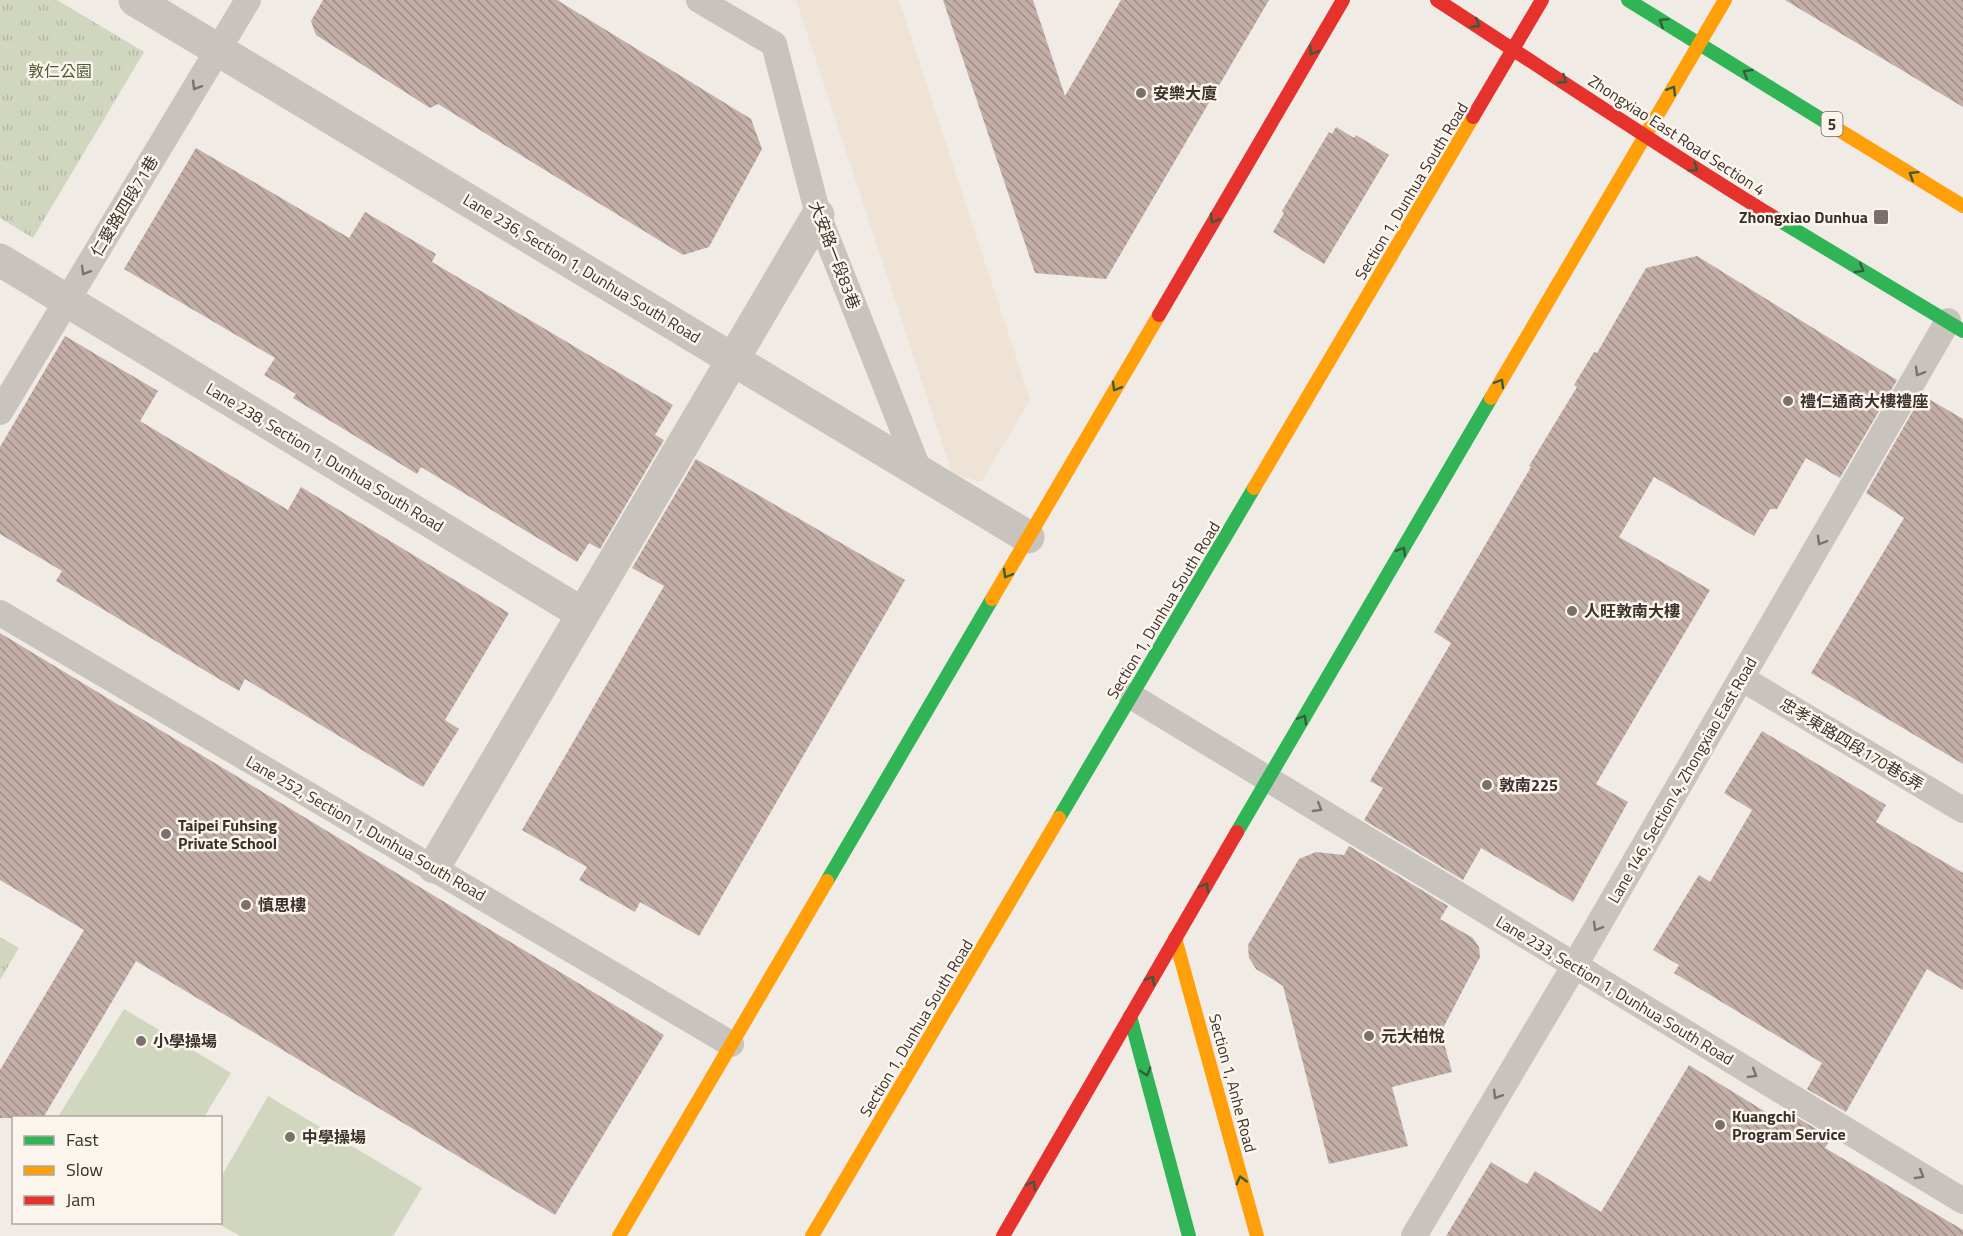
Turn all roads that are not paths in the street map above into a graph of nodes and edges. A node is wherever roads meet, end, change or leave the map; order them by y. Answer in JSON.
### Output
{"nodes":[{"id":1,"x":135,"y":0,"type":"edge"},
{"id":2,"x":248,"y":0,"type":"edge"},
{"id":3,"x":699,"y":0,"type":"edge"},
{"id":4,"x":1342,"y":0,"type":"edge"},
{"id":5,"x":1437,"y":0,"type":"edge"},
{"id":6,"x":1542,"y":0,"type":"edge"},
{"id":7,"x":1628,"y":0,"type":"edge"},
{"id":8,"x":1725,"y":0,"type":"edge"},
{"id":9,"x":1699,"y":45,"type":"junction"},
{"id":10,"x":1515,"y":48,"type":"junction"},
{"id":11,"x":218,"y":50,"type":"junction"},
{"id":12,"x":1646,"y":134,"type":"junction"},
{"id":13,"x":1963,"y":206,"type":"edge"},
{"id":14,"x":818,"y":215,"type":"junction"},
{"id":15,"x":0,"y":260,"type":"edge"},
{"id":16,"x":67,"y":301,"type":"junction"},
{"id":17,"x":1956,"y":326,"type":"edge"},
{"id":18,"x":733,"y":359,"type":"junction"},
{"id":19,"x":0,"y":412,"type":"edge"},
{"id":20,"x":921,"y":473,"type":"junction"},
{"id":21,"x":1028,"y":537,"type":"junction"},
{"id":22,"x":0,"y":613,"type":"edge"},
{"id":23,"x":583,"y":614,"type":"junction"},
{"id":24,"x":1740,"y":678,"type":"junction"},
{"id":25,"x":1131,"y":696,"type":"junction"},
{"id":26,"x":1268,"y":778,"type":"junction"},
{"id":27,"x":1963,"y":810,"type":"edge"},
{"id":28,"x":434,"y":867,"type":"junction"},
{"id":29,"x":1175,"y":938,"type":"junction"},
{"id":30,"x":1575,"y":965,"type":"junction"},
{"id":31,"x":1130,"y":1016,"type":"junction"},
{"id":32,"x":731,"y":1044,"type":"junction"},
{"id":33,"x":1963,"y":1201,"type":"edge"},
{"id":34,"x":619,"y":1236,"type":"edge"},
{"id":35,"x":812,"y":1236,"type":"edge"},
{"id":36,"x":1003,"y":1236,"type":"edge"},
{"id":37,"x":1190,"y":1236,"type":"edge"},
{"id":38,"x":1257,"y":1236,"type":"edge"},
{"id":39,"x":1414,"y":1236,"type":"edge"}],
"edges":[{"from":1,"to":11,"type":"street","name":"Lane 236, Section 1, Dunhua South Road"},
{"from":2,"to":11,"type":"lane","name":"仁愛路四段71巷"},
{"from":3,"to":14,"type":"lane","name":"大安路一段83巷"},
{"from":4,"to":21,"type":"main road","one_way":true},
{"from":5,"to":10,"type":"main road","name":"Zhongxiao East Road Section 4","one_way":true},
{"from":6,"to":10,"type":"main road","name":"Section 1, Dunhua South Road"},
{"from":9,"to":7,"type":"main road","number":"5","one_way":true},
{"from":8,"to":9,"type":"main road"},
{"from":12,"to":9,"type":"main road","one_way":true},
{"from":13,"to":9,"type":"main road","number":"5","one_way":true},
{"from":10,"to":12,"type":"main road","name":"Zhongxiao East Road Section 4","one_way":true},
{"from":10,"to":25,"type":"main road","name":"Section 1, Dunhua South Road"},
{"from":11,"to":16,"type":"lane","name":"仁愛路四段71巷","one_way":true},
{"from":11,"to":18,"type":"street","name":"Lane 236, Section 1, Dunhua South Road"},
{"from":12,"to":17,"type":"main road","name":"Zhongxiao East Road Section 4","one_way":true},
{"from":26,"to":12,"type":"main road","one_way":true},
{"from":14,"to":18,"type":"street"},
{"from":14,"to":20,"type":"lane","name":"大安路一段83巷"},
{"from":15,"to":16,"type":"street","name":"Lane 238, Section 1, Dunhua South Road"},
{"from":16,"to":19,"type":"lane","name":"仁愛路四段71巷"},
{"from":16,"to":23,"type":"street","name":"Lane 238, Section 1, Dunhua South Road"},
{"from":17,"to":24,"type":"lane","name":"Lane 146, Section 4, Zhongxiao East Road","one_way":true},
{"from":18,"to":20,"type":"street","name":"Lane 236, Section 1, Dunhua South Road"},
{"from":18,"to":23,"type":"street"},
{"from":20,"to":21,"type":"street","name":"Lane 236, Section 1, Dunhua South Road"},
{"from":21,"to":32,"type":"main road","one_way":true},
{"from":22,"to":28,"type":"lane","name":"Lane 252, Section 1, Dunhua South Road"},
{"from":23,"to":28,"type":"street"},
{"from":24,"to":27,"type":"lane","name":"忠孝東路四段170巷6弄"},
{"from":24,"to":30,"type":"lane","name":"Lane 146, Section 4, Zhongxiao East Road","one_way":true},
{"from":25,"to":26,"type":"lane","name":"Lane 233, Section 1, Dunhua South Road"},
{"from":25,"to":35,"type":"main road","name":"Section 1, Dunhua South Road"},
{"from":29,"to":26,"type":"main road","one_way":true},
{"from":26,"to":30,"type":"lane","name":"Lane 233, Section 1, Dunhua South Road","one_way":true},
{"from":28,"to":32,"type":"lane","name":"Lane 252, Section 1, Dunhua South Road"},
{"from":31,"to":29,"type":"main road","one_way":true},
{"from":38,"to":29,"type":"main road","name":"Section 1, Anhe Road","one_way":true},
{"from":30,"to":33,"type":"lane","name":"Lane 233, Section 1, Dunhua South Road","one_way":true},
{"from":30,"to":39,"type":"lane","name":"Lane 146, Section 4, Zhongxiao East Road","one_way":true},
{"from":36,"to":31,"type":"main road","one_way":true},
{"from":31,"to":37,"type":"main road","one_way":true},
{"from":32,"to":34,"type":"main road"}]}
